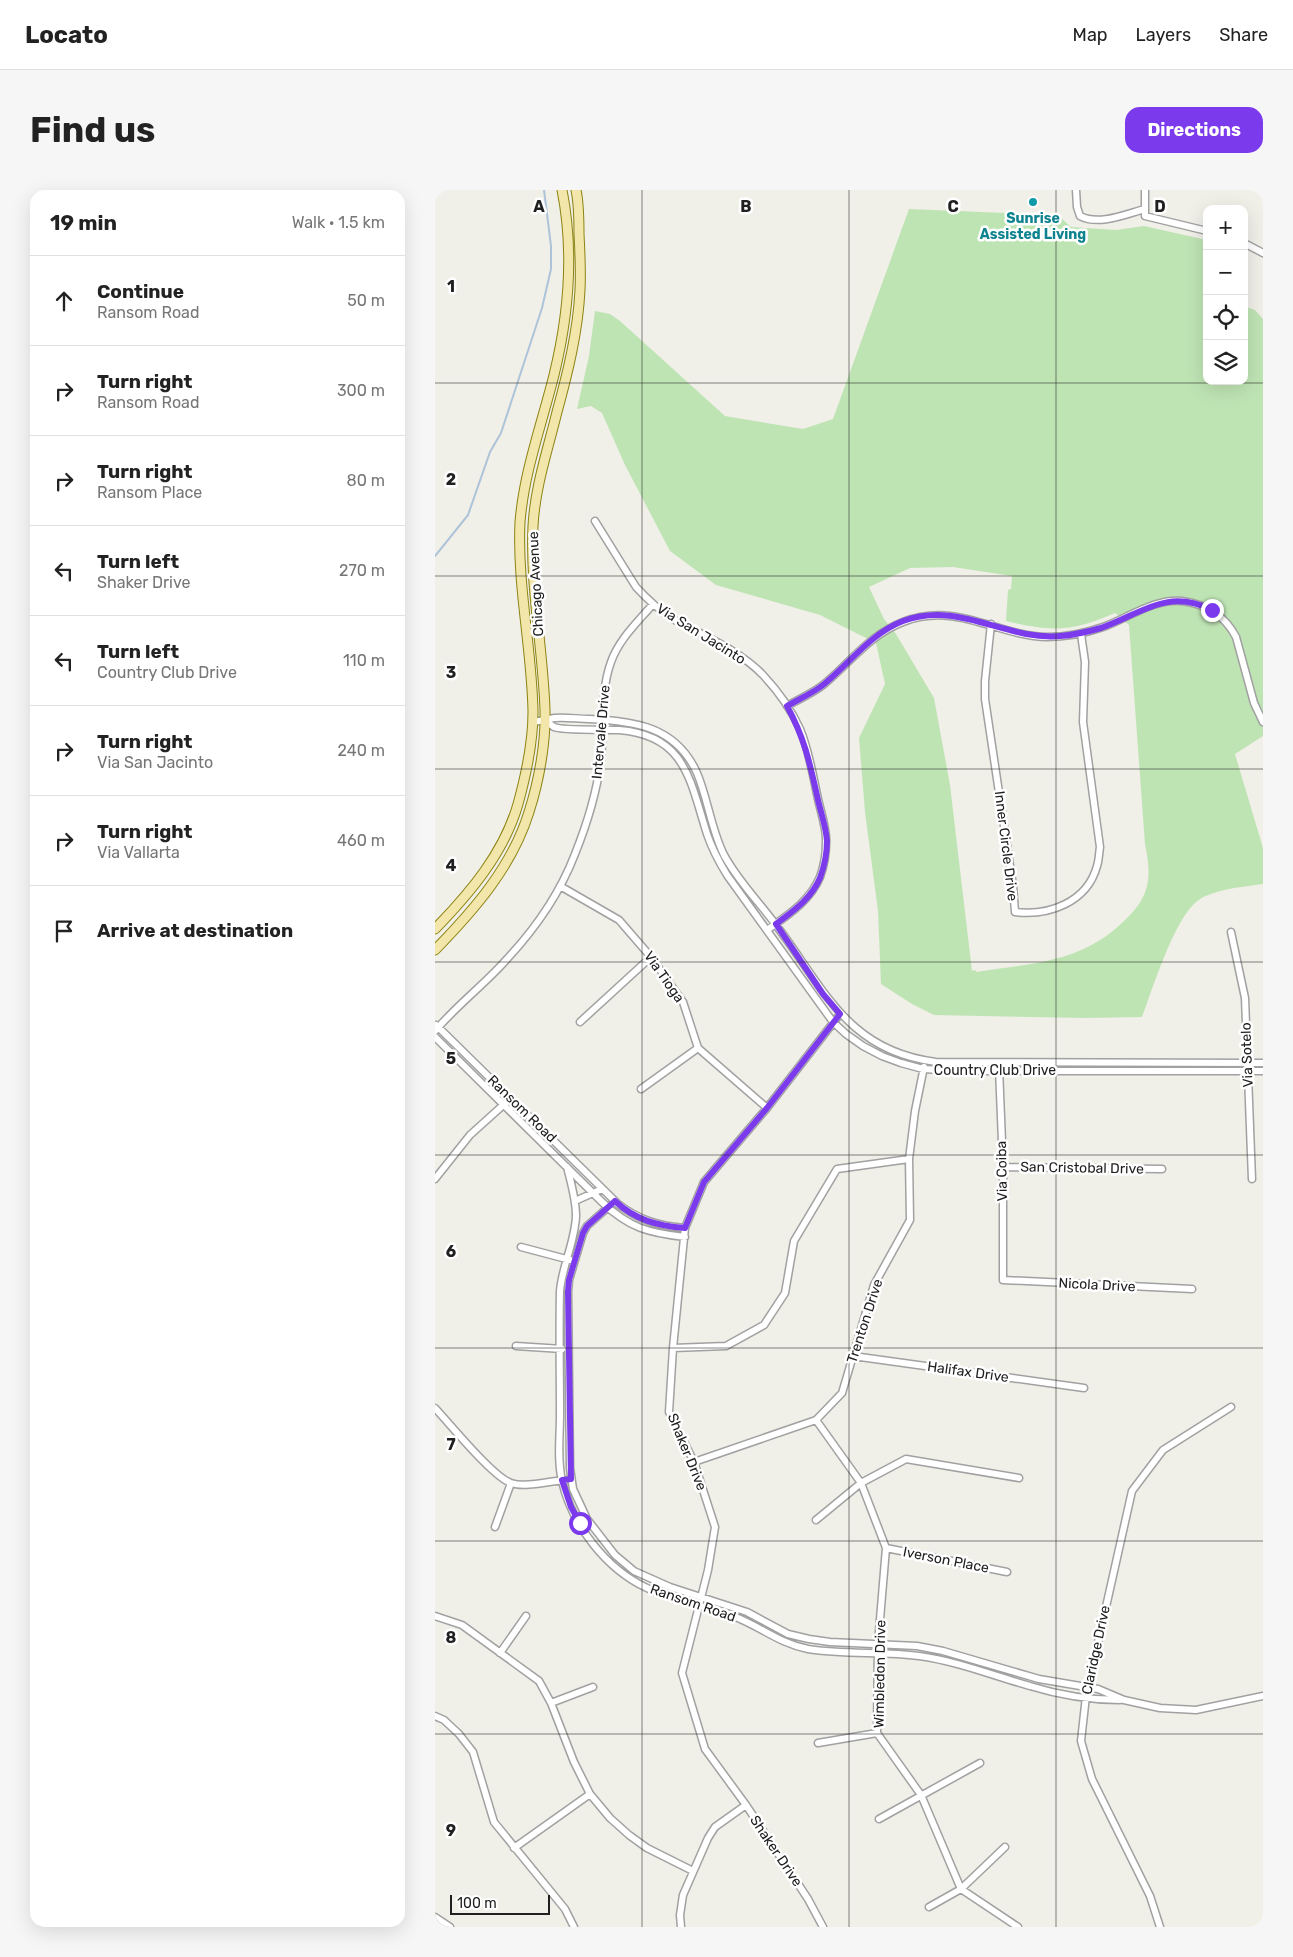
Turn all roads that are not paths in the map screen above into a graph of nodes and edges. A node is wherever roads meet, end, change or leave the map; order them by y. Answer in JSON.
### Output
{"nodes":[{"id":1,"x":562,"y":190,"type":"edge"},
{"id":2,"x":576,"y":190,"type":"edge"},
{"id":3,"x":1077,"y":190,"type":"edge"},
{"id":4,"x":1145,"y":190,"type":"edge"},
{"id":5,"x":1145,"y":213,"type":"junction"},
{"id":6,"x":1203,"y":230,"type":"edge"},
{"id":7,"x":1248,"y":245,"type":"edge"},
{"id":8,"x":1263,"y":253,"type":"edge"},
{"id":9,"x":595,"y":521,"type":"dead end"},
{"id":10,"x":653,"y":604,"type":"junction"},
{"id":11,"x":991,"y":624,"type":"junction"},
{"id":12,"x":1081,"y":634,"type":"junction"},
{"id":13,"x":787,"y":706,"type":"junction"},
{"id":14,"x":545,"y":720,"type":"junction"},
{"id":15,"x":603,"y":720,"type":"junction"},
{"id":16,"x":533,"y":722,"type":"junction"},
{"id":17,"x":1263,"y":722,"type":"edge"},
{"id":18,"x":603,"y":729,"type":"junction"},
{"id":19,"x":560,"y":886,"type":"junction"},
{"id":20,"x":776,"y":924,"type":"junction"},
{"id":21,"x":435,"y":929,"type":"edge"},
{"id":22,"x":767,"y":930,"type":"junction"},
{"id":23,"x":1231,"y":932,"type":"dead end"},
{"id":24,"x":435,"y":950,"type":"edge"},
{"id":25,"x":651,"y":957,"type":"junction"},
{"id":26,"x":840,"y":1014,"type":"junction"},
{"id":27,"x":580,"y":1022,"type":"dead end"},
{"id":28,"x":833,"y":1022,"type":"junction"},
{"id":29,"x":436,"y":1028,"type":"edge"},
{"id":30,"x":435,"y":1037,"type":"edge"},
{"id":31,"x":698,"y":1048,"type":"junction"},
{"id":32,"x":925,"y":1061,"type":"junction"},
{"id":33,"x":999,"y":1063,"type":"junction"},
{"id":34,"x":1247,"y":1063,"type":"junction"},
{"id":35,"x":1263,"y":1063,"type":"edge"},
{"id":36,"x":923,"y":1069,"type":"junction"},
{"id":37,"x":999,"y":1071,"type":"junction"},
{"id":38,"x":1248,"y":1071,"type":"junction"},
{"id":39,"x":1263,"y":1071,"type":"edge"},
{"id":40,"x":641,"y":1089,"type":"dead end"},
{"id":41,"x":511,"y":1098,"type":"junction"},
{"id":42,"x":504,"y":1104,"type":"junction"},
{"id":43,"x":767,"y":1108,"type":"junction"},
{"id":44,"x":909,"y":1160,"type":"junction"},
{"id":45,"x":567,"y":1167,"type":"junction"},
{"id":46,"x":1003,"y":1167,"type":"junction"},
{"id":47,"x":1162,"y":1169,"type":"dead end"},
{"id":48,"x":435,"y":1179,"type":"edge"},
{"id":49,"x":1252,"y":1179,"type":"dead end"},
{"id":50,"x":602,"y":1189,"type":"junction"},
{"id":51,"x":593,"y":1192,"type":"junction"},
{"id":52,"x":575,"y":1201,"type":"junction"},
{"id":53,"x":615,"y":1201,"type":"junction"},
{"id":54,"x":608,"y":1208,"type":"junction"},
{"id":55,"x":685,"y":1228,"type":"junction"},
{"id":56,"x":685,"y":1237,"type":"junction"},
{"id":57,"x":521,"y":1247,"type":"dead end"},
{"id":58,"x":566,"y":1259,"type":"junction"},
{"id":59,"x":575,"y":1261,"type":"junction"},
{"id":60,"x":1003,"y":1280,"type":"joint"},
{"id":61,"x":1192,"y":1289,"type":"dead end"},
{"id":62,"x":516,"y":1346,"type":"dead end"},
{"id":63,"x":560,"y":1348,"type":"junction"},
{"id":64,"x":673,"y":1348,"type":"junction"},
{"id":65,"x":569,"y":1349,"type":"junction"},
{"id":66,"x":853,"y":1356,"type":"junction"},
{"id":67,"x":1084,"y":1388,"type":"dead end"},
{"id":68,"x":1231,"y":1407,"type":"dead end"},
{"id":69,"x":435,"y":1408,"type":"edge"},
{"id":70,"x":816,"y":1420,"type":"junction"},
{"id":71,"x":694,"y":1462,"type":"junction"},
{"id":72,"x":1019,"y":1478,"type":"dead end"},
{"id":73,"x":571,"y":1479,"type":"junction"},
{"id":74,"x":562,"y":1480,"type":"junction"},
{"id":75,"x":511,"y":1483,"type":"junction"},
{"id":76,"x":861,"y":1483,"type":"junction"},
{"id":77,"x":815,"y":1520,"type":"dead end"},
{"id":78,"x":495,"y":1527,"type":"dead end"},
{"id":79,"x":886,"y":1548,"type":"junction"},
{"id":80,"x":1007,"y":1572,"type":"dead end"},
{"id":81,"x":701,"y":1596,"type":"junction"},
{"id":82,"x":699,"y":1604,"type":"junction"},
{"id":83,"x":435,"y":1616,"type":"edge"},
{"id":84,"x":526,"y":1616,"type":"dead end"},
{"id":85,"x":878,"y":1643,"type":"junction"},
{"id":86,"x":501,"y":1653,"type":"junction"},
{"id":87,"x":878,"y":1654,"type":"junction"},
{"id":88,"x":593,"y":1687,"type":"dead end"},
{"id":89,"x":1087,"y":1687,"type":"junction"},
{"id":90,"x":1085,"y":1696,"type":"junction"},
{"id":91,"x":1263,"y":1696,"type":"edge"},
{"id":92,"x":1124,"y":1700,"type":"junction"},
{"id":93,"x":551,"y":1703,"type":"junction"},
{"id":94,"x":435,"y":1716,"type":"edge"},
{"id":95,"x":877,"y":1733,"type":"junction"},
{"id":96,"x":818,"y":1742,"type":"dead end"},
{"id":97,"x":980,"y":1763,"type":"dead end"},
{"id":98,"x":590,"y":1794,"type":"junction"},
{"id":99,"x":921,"y":1795,"type":"junction"},
{"id":100,"x":746,"y":1806,"type":"junction"},
{"id":101,"x":879,"y":1819,"type":"dead end"},
{"id":102,"x":1005,"y":1847,"type":"dead end"},
{"id":103,"x":514,"y":1848,"type":"junction"},
{"id":104,"x":693,"y":1871,"type":"junction"},
{"id":105,"x":961,"y":1889,"type":"junction"},
{"id":106,"x":929,"y":1907,"type":"dead end"},
{"id":107,"x":435,"y":1917,"type":"edge"},
{"id":108,"x":450,"y":1927,"type":"edge"},
{"id":109,"x":574,"y":1927,"type":"edge"},
{"id":110,"x":681,"y":1927,"type":"edge"},
{"id":111,"x":823,"y":1927,"type":"edge"},
{"id":112,"x":1017,"y":1927,"type":"edge"},
{"id":113,"x":1160,"y":1927,"type":"edge"}],
"edges":[{"from":1,"to":16,"type":"main road","name":"Chicago Avenue"},
{"from":2,"to":14,"type":"main road","name":"Chicago Avenue"},
{"from":3,"to":5,"type":"street"},
{"from":4,"to":5,"type":"street"},
{"from":5,"to":6,"type":"street"},
{"from":7,"to":8,"type":"street"},
{"from":9,"to":10,"type":"street","name":"Via San Jacinto"},
{"from":10,"to":13,"type":"street","name":"Via San Jacinto"},
{"from":10,"to":15,"type":"street","name":"Intervale Drive"},
{"from":11,"to":12,"type":"street"},
{"from":11,"to":12,"type":"street","name":"Inner Circle Drive"},
{"from":11,"to":13,"type":"street"},
{"from":12,"to":17,"type":"street"},
{"from":13,"to":20,"type":"street","name":"Via San Jacinto"},
{"from":14,"to":15,"type":"street","name":"Country Club Drive"},
{"from":14,"to":16,"type":"street","name":"Country Club Drive"},
{"from":14,"to":18,"type":"street","name":"Country Club Drive"},
{"from":14,"to":24,"type":"main road","name":"Chicago Avenue"},
{"from":15,"to":18,"type":"street","name":"Intervale Drive"},
{"from":15,"to":20,"type":"street","name":"Country Club Drive"},
{"from":16,"to":21,"type":"main road","name":"Chicago Avenue"},
{"from":18,"to":19,"type":"street","name":"Intervale Drive"},
{"from":18,"to":22,"type":"street","name":"Country Club Drive"},
{"from":19,"to":25,"type":"street","name":"Via Tioga"},
{"from":19,"to":29,"type":"street","name":"Intervale Drive"},
{"from":20,"to":22,"type":"street","name":"Via San Jacinto"},
{"from":20,"to":26,"type":"street","name":"Country Club Drive"},
{"from":22,"to":28,"type":"street","name":"Country Club Drive"},
{"from":23,"to":34,"type":"street","name":"Via Sotelo"},
{"from":25,"to":27,"type":"street"},
{"from":25,"to":31,"type":"street","name":"Via Tioga"},
{"from":26,"to":28,"type":"street","name":"Shaker Drive"},
{"from":26,"to":32,"type":"street","name":"Country Club Drive"},
{"from":28,"to":36,"type":"street","name":"Country Club Drive"},
{"from":28,"to":43,"type":"street","name":"Shaker Drive"},
{"from":29,"to":41,"type":"street","name":"Ransom Road"},
{"from":30,"to":42,"type":"street","name":"Ransom Road"},
{"from":31,"to":40,"type":"street"},
{"from":31,"to":43,"type":"street"},
{"from":32,"to":33,"type":"street","name":"Country Club Drive"},
{"from":32,"to":36,"type":"street","name":"Trenton Drive"},
{"from":33,"to":34,"type":"street","name":"Country Club Drive"},
{"from":33,"to":37,"type":"street","name":"Via Coiba"},
{"from":34,"to":35,"type":"street","name":"Country Club Drive"},
{"from":34,"to":38,"type":"street","name":"Via Sotelo"},
{"from":36,"to":37,"type":"street","name":"Country Club Drive"},
{"from":36,"to":44,"type":"street","name":"Trenton Drive"},
{"from":37,"to":38,"type":"street","name":"Country Club Drive"},
{"from":37,"to":46,"type":"street","name":"Via Coiba"},
{"from":38,"to":39,"type":"street","name":"Country Club Drive"},
{"from":38,"to":49,"type":"street","name":"Via Sotelo"},
{"from":41,"to":42,"type":"street"},
{"from":41,"to":50,"type":"street","name":"Ransom Road"},
{"from":42,"to":45,"type":"street","name":"Ransom Road"},
{"from":42,"to":48,"type":"street"},
{"from":43,"to":55,"type":"street","name":"Shaker Drive"},
{"from":44,"to":64,"type":"street"},
{"from":44,"to":66,"type":"street","name":"Trenton Drive"},
{"from":45,"to":51,"type":"street","name":"Ransom Road"},
{"from":45,"to":52,"type":"street","name":"Ransom Road"},
{"from":46,"to":47,"type":"street","name":"San Cristobal Drive"},
{"from":46,"to":60,"type":"street","name":"Via Coiba"},
{"from":50,"to":51,"type":"street"},
{"from":50,"to":53,"type":"street","name":"Ransom Road"},
{"from":51,"to":52,"type":"street"},
{"from":51,"to":54,"type":"street","name":"Ransom Road"},
{"from":52,"to":58,"type":"street","name":"Ransom Road"},
{"from":53,"to":54,"type":"street","name":"Ransom Road"},
{"from":53,"to":55,"type":"street","name":"Ransom Road"},
{"from":54,"to":56,"type":"street","name":"Ransom Road"},
{"from":54,"to":59,"type":"street","name":"Ransom Road"},
{"from":55,"to":56,"type":"street","name":"Shaker Drive"},
{"from":56,"to":64,"type":"street","name":"Shaker Drive"},
{"from":57,"to":58,"type":"street"},
{"from":58,"to":59,"type":"street"},
{"from":58,"to":63,"type":"street","name":"Ransom Road"},
{"from":59,"to":65,"type":"street","name":"Ransom Road"},
{"from":60,"to":61,"type":"street","name":"Nicola Drive"},
{"from":62,"to":63,"type":"street"},
{"from":63,"to":65,"type":"street"},
{"from":63,"to":74,"type":"street","name":"Ransom Road"},
{"from":64,"to":71,"type":"street","name":"Shaker Drive"},
{"from":65,"to":73,"type":"street","name":"Ransom Road"},
{"from":66,"to":67,"type":"street","name":"Halifax Drive"},
{"from":66,"to":70,"type":"street","name":"Trenton Drive"},
{"from":68,"to":89,"type":"street","name":"Claridge Drive"},
{"from":69,"to":75,"type":"street"},
{"from":70,"to":71,"type":"street","name":"Trenton Drive"},
{"from":70,"to":76,"type":"street","name":"Wimbledon Drive"},
{"from":71,"to":81,"type":"street","name":"Shaker Drive"},
{"from":72,"to":76,"type":"street"},
{"from":73,"to":74,"type":"street"},
{"from":73,"to":81,"type":"street","name":"Ransom Road"},
{"from":74,"to":75,"type":"street"},
{"from":74,"to":82,"type":"street","name":"Ransom Road"},
{"from":75,"to":78,"type":"street"},
{"from":76,"to":77,"type":"street"},
{"from":76,"to":79,"type":"street","name":"Wimbledon Drive"},
{"from":79,"to":80,"type":"street","name":"Iverson Place"},
{"from":79,"to":85,"type":"street","name":"Wimbledon Drive"},
{"from":81,"to":82,"type":"street","name":"Shaker Drive"},
{"from":81,"to":85,"type":"street","name":"Ransom Road"},
{"from":82,"to":87,"type":"street","name":"Ransom Road"},
{"from":82,"to":100,"type":"street","name":"Shaker Drive"},
{"from":83,"to":86,"type":"street"},
{"from":84,"to":86,"type":"street"},
{"from":85,"to":87,"type":"street","name":"Wimbledon Drive"},
{"from":85,"to":89,"type":"street","name":"Ransom Road"},
{"from":86,"to":93,"type":"street"},
{"from":87,"to":90,"type":"street","name":"Ransom Road"},
{"from":87,"to":95,"type":"street","name":"Wimbledon Drive"},
{"from":88,"to":93,"type":"street"},
{"from":89,"to":90,"type":"street","name":"Claridge Drive"},
{"from":89,"to":92,"type":"street","name":"Ransom Road"},
{"from":90,"to":92,"type":"street","name":"Ransom Road"},
{"from":90,"to":113,"type":"street","name":"Claridge Drive"},
{"from":91,"to":92,"type":"street","name":"Ransom Road"},
{"from":93,"to":98,"type":"street"},
{"from":94,"to":103,"type":"street"},
{"from":95,"to":96,"type":"street"},
{"from":95,"to":99,"type":"street","name":"Wimbledon Drive"},
{"from":97,"to":99,"type":"street"},
{"from":98,"to":103,"type":"street"},
{"from":98,"to":104,"type":"street"},
{"from":99,"to":101,"type":"street"},
{"from":99,"to":105,"type":"street","name":"Wimbledon Drive"},
{"from":100,"to":104,"type":"street"},
{"from":100,"to":111,"type":"street","name":"Shaker Drive"},
{"from":102,"to":105,"type":"street"},
{"from":103,"to":109,"type":"street"},
{"from":104,"to":110,"type":"street"},
{"from":105,"to":106,"type":"street"},
{"from":105,"to":112,"type":"street"},
{"from":107,"to":108,"type":"street"}]}
